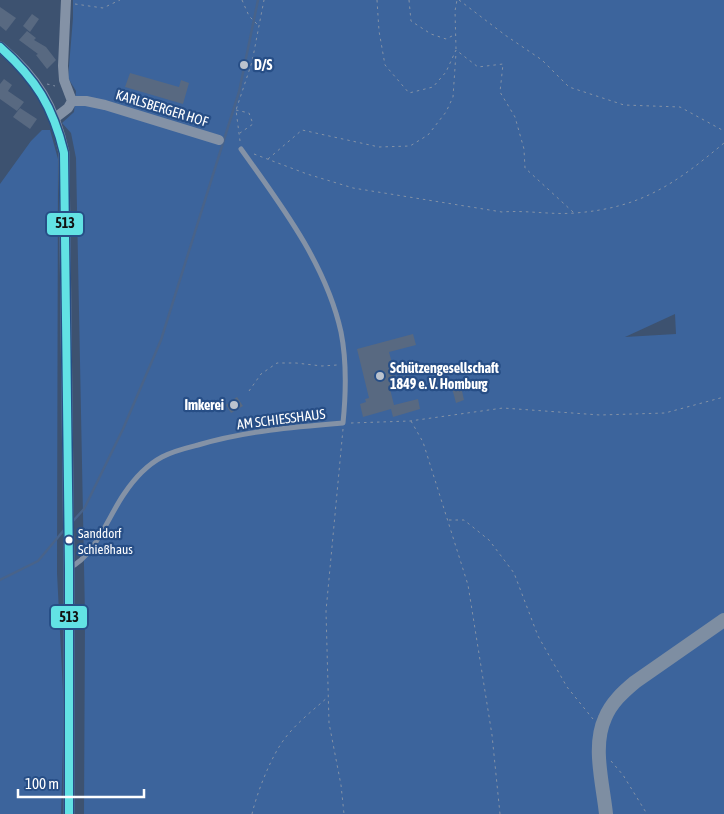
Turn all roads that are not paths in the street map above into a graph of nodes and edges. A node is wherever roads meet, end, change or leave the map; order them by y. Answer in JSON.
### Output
{"nodes":[{"id":1,"x":66,"y":1,"type":"edge"},
{"id":2,"x":0,"y":47,"type":"edge"},
{"id":3,"x":72,"y":101,"type":"junction"},
{"id":4,"x":55,"y":118,"type":"junction"},
{"id":5,"x":219,"y":140,"type":"dead end"},
{"id":6,"x":241,"y":149,"type":"road end"},
{"id":7,"x":69,"y":568,"type":"junction"},
{"id":8,"x":724,"y":620,"type":"edge"},
{"id":9,"x":69,"y":814,"type":"edge"},
{"id":10,"x":606,"y":814,"type":"edge"}],
"edges":[{"from":1,"to":3,"type":"street"},
{"from":2,"to":4,"type":"street"},
{"from":3,"to":4,"type":"street"},
{"from":3,"to":5,"type":"street","name":"KARLSBERGER HOF"},
{"from":4,"to":7,"type":"street"},
{"from":6,"to":7,"type":"lane","name":"AM SCHIESSHAUS"},
{"from":7,"to":9,"type":"street"},
{"from":8,"to":10,"type":"main road"}]}
